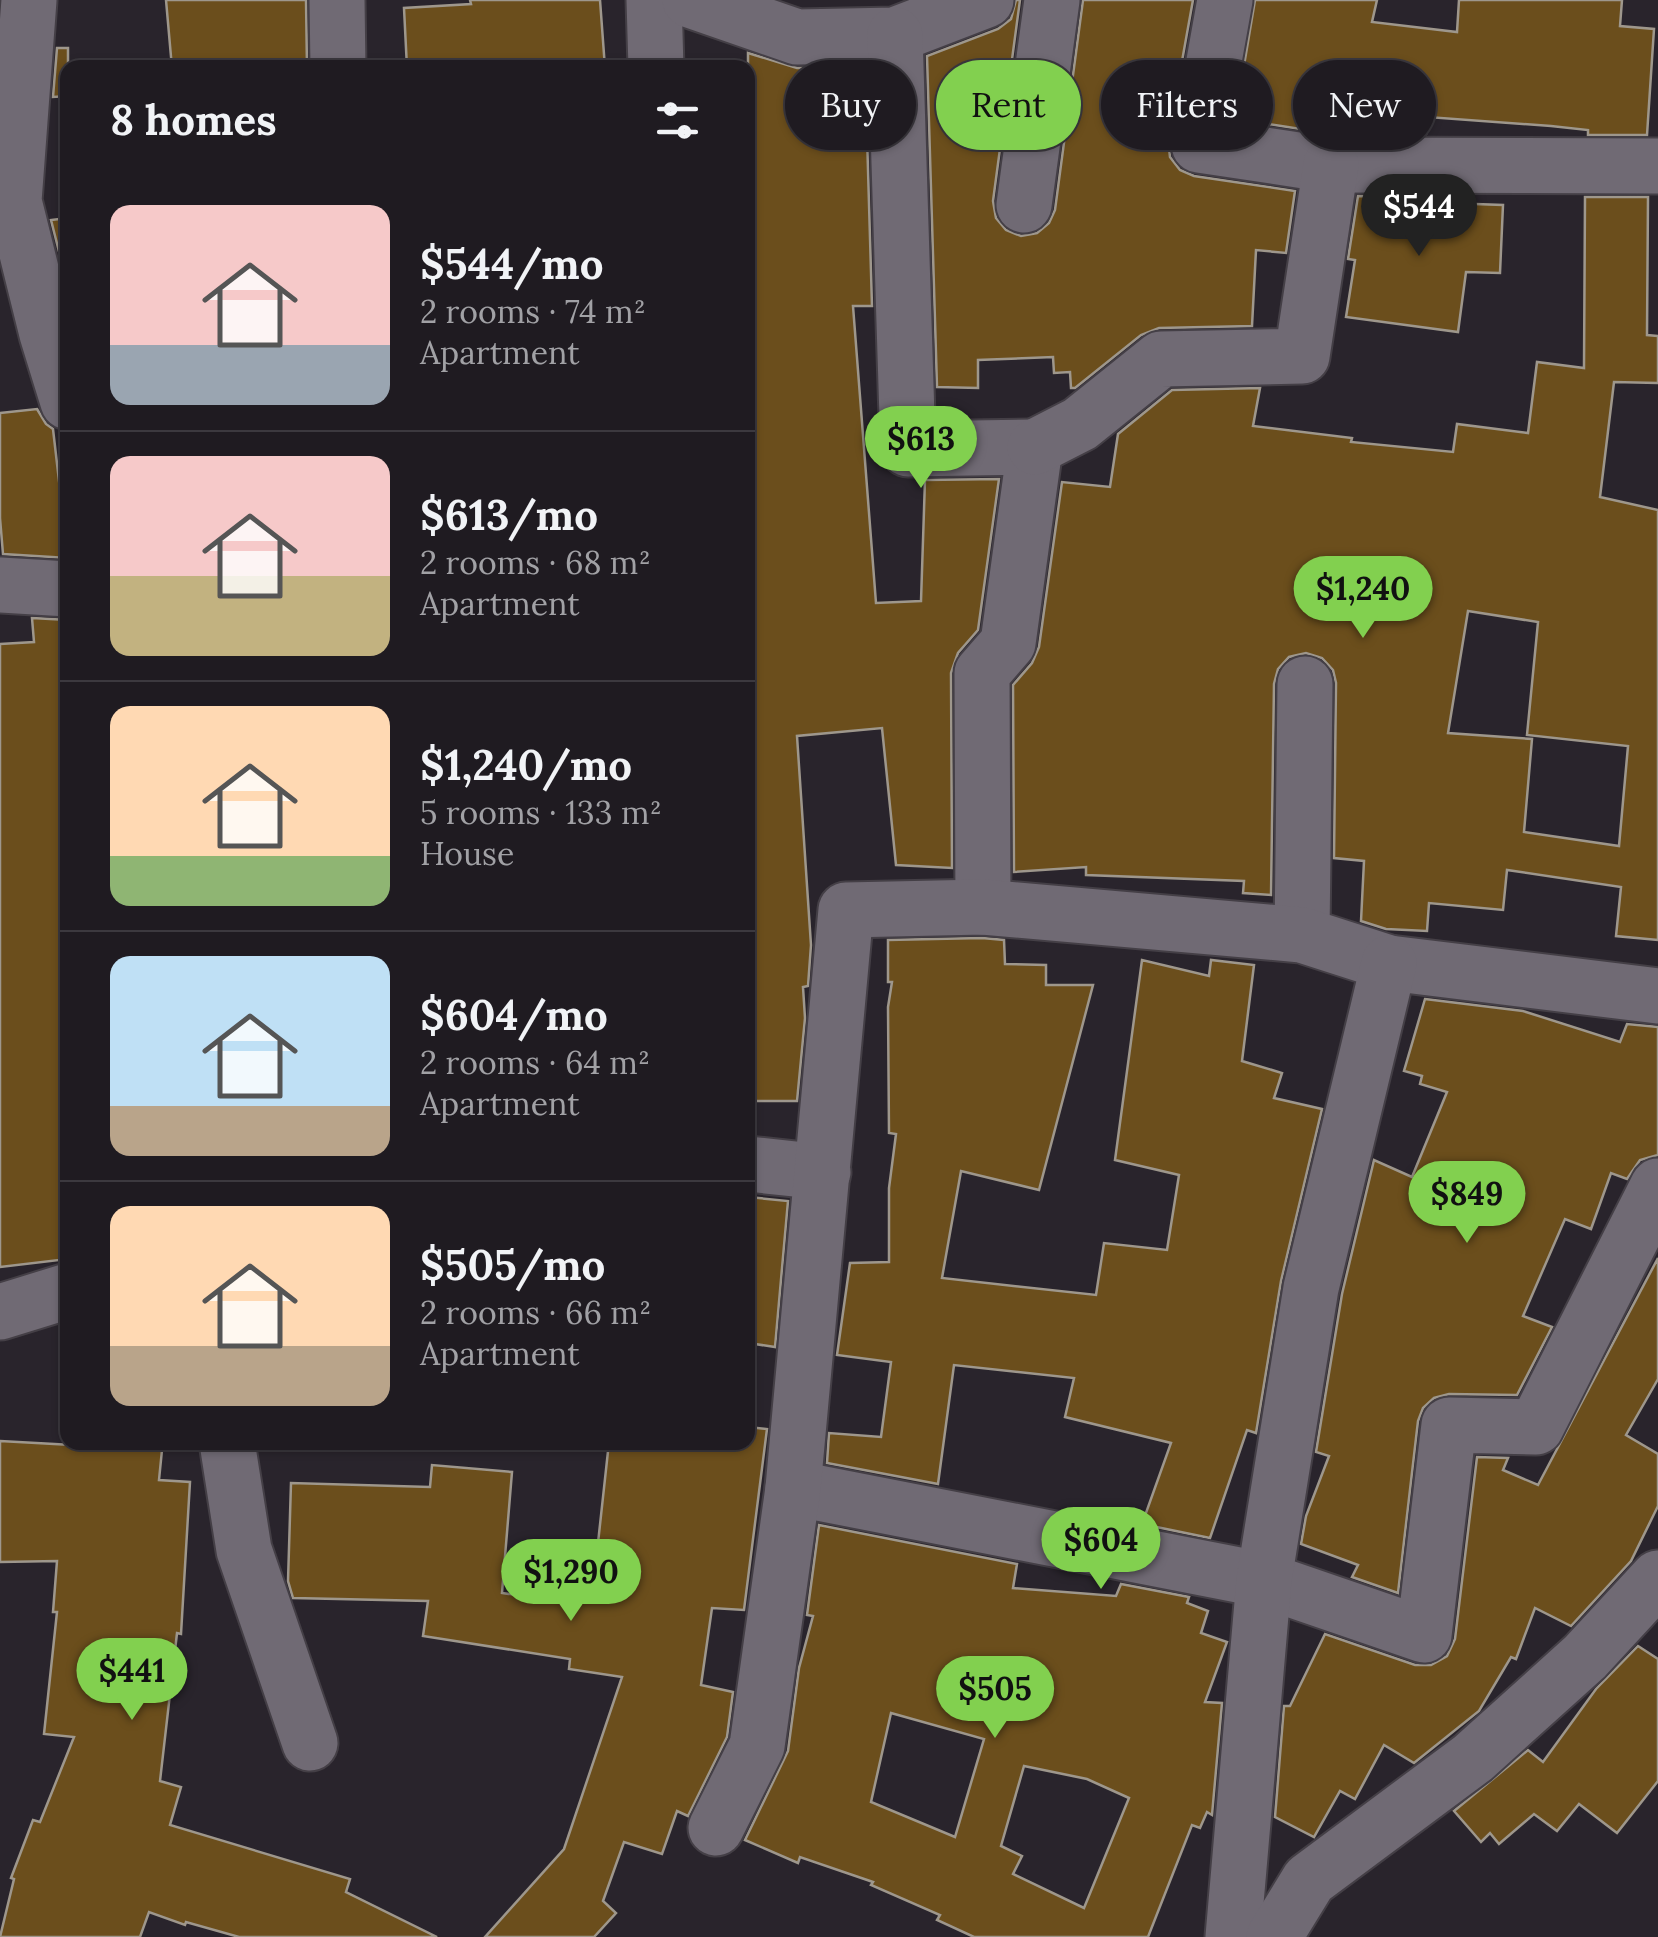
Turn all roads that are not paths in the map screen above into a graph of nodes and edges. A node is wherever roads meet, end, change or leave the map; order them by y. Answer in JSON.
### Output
{"nodes":[{"id":1,"x":28,"y":0,"type":"edge"},
{"id":2,"x":337,"y":0,"type":"edge"},
{"id":3,"x":654,"y":0,"type":"edge"},
{"id":4,"x":690,"y":0,"type":"edge"},
{"id":5,"x":986,"y":0,"type":"edge"},
{"id":6,"x":1052,"y":0,"type":"edge"},
{"id":7,"x":1226,"y":0,"type":"edge"},
{"id":8,"x":894,"y":34,"type":"junction"},
{"id":9,"x":338,"y":60,"type":"edge"},
{"id":10,"x":656,"y":60,"type":"edge"},
{"id":11,"x":1332,"y":165,"type":"junction"},
{"id":12,"x":1658,"y":166,"type":"edge"},
{"id":13,"x":7,"y":201,"type":"edge"},
{"id":14,"x":1024,"y":206,"type":"dead end"},
{"id":15,"x":57,"y":332,"type":"edge"},
{"id":16,"x":1035,"y":447,"type":"junction"},
{"id":17,"x":0,"y":585,"type":"edge"},
{"id":18,"x":60,"y":589,"type":"edge"},
{"id":19,"x":1304,"y":684,"type":"dead end"},
{"id":20,"x":983,"y":906,"type":"junction"},
{"id":21,"x":1302,"y":935,"type":"junction"},
{"id":22,"x":1390,"y":962,"type":"junction"},
{"id":23,"x":1658,"y":996,"type":"edge"},
{"id":24,"x":755,"y":1165,"type":"edge"},
{"id":25,"x":823,"y":1172,"type":"junction"},
{"id":26,"x":1658,"y":1186,"type":"edge"},
{"id":27,"x":60,"y":1293,"type":"edge"},
{"id":28,"x":0,"y":1312,"type":"edge"},
{"id":29,"x":227,"y":1450,"type":"edge"},
{"id":30,"x":792,"y":1488,"type":"junction"},
{"id":31,"x":1658,"y":1578,"type":"edge"},
{"id":32,"x":1264,"y":1580,"type":"junction"},
{"id":33,"x":310,"y":1743,"type":"dead end"},
{"id":34,"x":716,"y":1828,"type":"dead end"},
{"id":35,"x":1232,"y":1937,"type":"edge"},
{"id":36,"x":1274,"y":1937,"type":"edge"}],
"edges":[{"from":1,"to":13,"type":"street"},
{"from":2,"to":9,"type":"street"},
{"from":3,"to":10,"type":"street"},
{"from":4,"to":8,"type":"street"},
{"from":5,"to":8,"type":"street"},
{"from":6,"to":14,"type":"street"},
{"from":7,"to":11,"type":"street"},
{"from":8,"to":16,"type":"street"},
{"from":11,"to":12,"type":"street"},
{"from":11,"to":16,"type":"street"},
{"from":13,"to":15,"type":"street"},
{"from":16,"to":20,"type":"street"},
{"from":17,"to":18,"type":"street"},
{"from":19,"to":21,"type":"street"},
{"from":20,"to":21,"type":"street"},
{"from":20,"to":25,"type":"street"},
{"from":21,"to":22,"type":"street"},
{"from":22,"to":23,"type":"street"},
{"from":22,"to":32,"type":"street"},
{"from":24,"to":25,"type":"street"},
{"from":25,"to":30,"type":"street"},
{"from":26,"to":32,"type":"street"},
{"from":27,"to":28,"type":"street"},
{"from":29,"to":33,"type":"street"},
{"from":30,"to":32,"type":"street"},
{"from":30,"to":34,"type":"street"},
{"from":31,"to":36,"type":"street"},
{"from":32,"to":35,"type":"street"}]}
